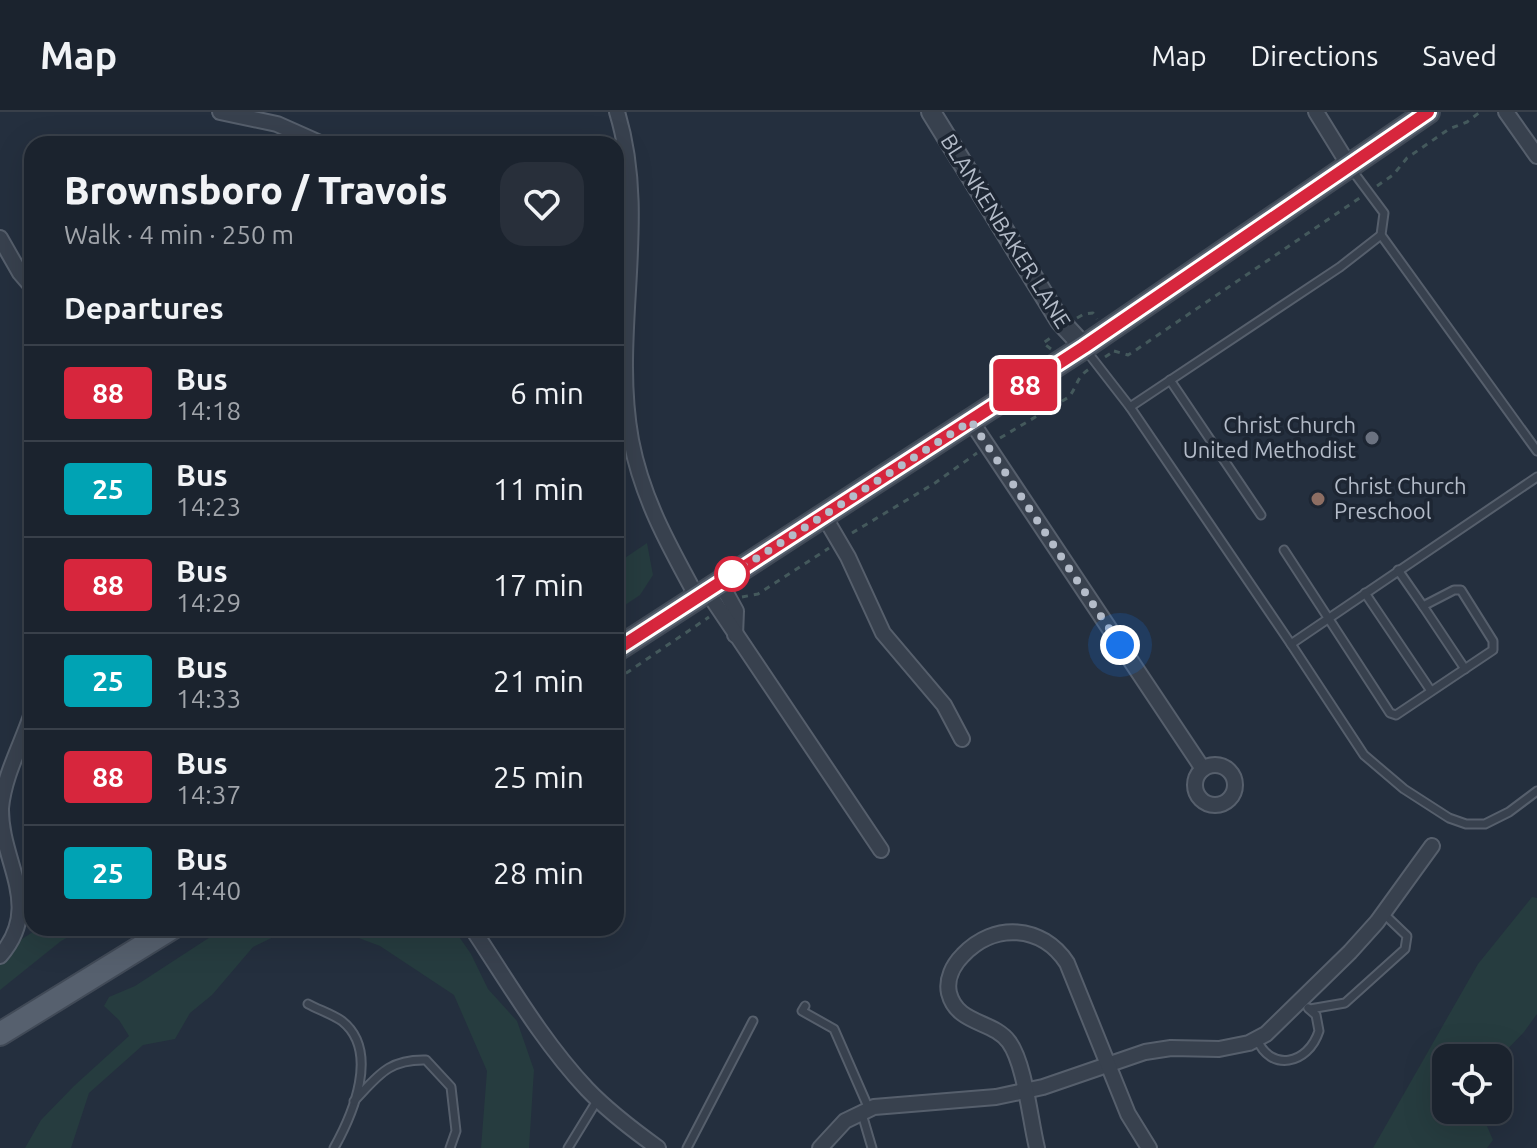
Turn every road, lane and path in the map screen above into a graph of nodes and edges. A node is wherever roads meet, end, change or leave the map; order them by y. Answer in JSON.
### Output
{"nodes":[{"id":1,"x":220,"y":112,"type":"edge"},
{"id":2,"x":617,"y":112,"type":"edge"},
{"id":3,"x":931,"y":112,"type":"edge"},
{"id":4,"x":1316,"y":112,"type":"edge"},
{"id":5,"x":1428,"y":112,"type":"edge"},
{"id":6,"x":1480,"y":112,"type":"edge"},
{"id":7,"x":1506,"y":112,"type":"edge"},
{"id":8,"x":304,"y":136,"type":"edge"},
{"id":9,"x":622,"y":136,"type":"edge"},
{"id":10,"x":624,"y":144,"type":"edge"},
{"id":11,"x":1537,"y":156,"type":"edge"},
{"id":12,"x":1350,"y":167,"type":"junction"},
{"id":13,"x":1369,"y":192,"type":"junction"},
{"id":14,"x":1381,"y":235,"type":"junction"},
{"id":15,"x":0,"y":238,"type":"edge"},
{"id":16,"x":24,"y":278,"type":"edge"},
{"id":17,"x":1093,"y":313,"type":"dead end"},
{"id":18,"x":1084,"y":314,"type":"dead end"},
{"id":19,"x":624,"y":316,"type":"edge"},
{"id":20,"x":1084,"y":347,"type":"junction"},
{"id":21,"x":1114,"y":351,"type":"dead end"},
{"id":22,"x":1082,"y":374,"type":"dead end"},
{"id":23,"x":624,"y":380,"type":"edge"},
{"id":24,"x":1170,"y":380,"type":"junction"},
{"id":25,"x":1130,"y":407,"type":"junction"},
{"id":26,"x":971,"y":421,"type":"junction"},
{"id":27,"x":987,"y":446,"type":"junction"},
{"id":28,"x":1537,"y":451,"type":"edge"},
{"id":29,"x":1537,"y":477,"type":"edge"},
{"id":30,"x":1261,"y":515,"type":"dead end"},
{"id":31,"x":824,"y":516,"type":"junction"},
{"id":32,"x":839,"y":542,"type":"junction"},
{"id":33,"x":1284,"y":550,"type":"dead end"},
{"id":34,"x":1398,"y":570,"type":"junction"},
{"id":35,"x":1365,"y":593,"type":"junction"},
{"id":36,"x":715,"y":596,"type":"junction"},
{"id":37,"x":1423,"y":606,"type":"junction"},
{"id":38,"x":1329,"y":618,"type":"junction"},
{"id":39,"x":1291,"y":644,"type":"junction"},
{"id":40,"x":624,"y":646,"type":"edge"},
{"id":41,"x":1465,"y":669,"type":"junction"},
{"id":42,"x":624,"y":675,"type":"edge"},
{"id":43,"x":1431,"y":691,"type":"junction"},
{"id":44,"x":962,"y":739,"type":"dead end"},
{"id":45,"x":24,"y":755,"type":"edge"},
{"id":46,"x":1203,"y":769,"type":"dead end"},
{"id":47,"x":1537,"y":791,"type":"edge"},
{"id":48,"x":1432,"y":846,"type":"dead end"},
{"id":49,"x":881,"y":850,"type":"dead end"},
{"id":50,"x":24,"y":907,"type":"edge"},
{"id":51,"x":1384,"y":913,"type":"junction"},
{"id":52,"x":24,"y":916,"type":"edge"},
{"id":53,"x":159,"y":936,"type":"edge"},
{"id":54,"x":477,"y":936,"type":"edge"},
{"id":55,"x":0,"y":956,"type":"edge"},
{"id":56,"x":308,"y":1004,"type":"dead end"},
{"id":57,"x":1306,"y":1005,"type":"junction"},
{"id":58,"x":805,"y":1006,"type":"dead end"},
{"id":59,"x":753,"y":1021,"type":"dead end"},
{"id":60,"x":0,"y":1034,"type":"edge"},
{"id":61,"x":1257,"y":1039,"type":"junction"},
{"id":62,"x":1109,"y":1065,"type":"junction"},
{"id":63,"x":1024,"y":1092,"type":"junction"},
{"id":64,"x":598,"y":1099,"type":"junction"},
{"id":65,"x":354,"y":1101,"type":"junction"},
{"id":66,"x":865,"y":1110,"type":"junction"},
{"id":67,"x":572,"y":1146,"type":"edge"},
{"id":68,"x":334,"y":1148,"type":"edge"},
{"id":69,"x":450,"y":1148,"type":"edge"},
{"id":70,"x":658,"y":1148,"type":"edge"},
{"id":71,"x":687,"y":1148,"type":"edge"},
{"id":72,"x":820,"y":1148,"type":"edge"},
{"id":73,"x":872,"y":1148,"type":"edge"},
{"id":74,"x":1037,"y":1148,"type":"edge"},
{"id":75,"x":1149,"y":1148,"type":"edge"}],
"edges":[{"from":1,"to":8,"type":"street"},
{"from":2,"to":9,"type":"street"},
{"from":3,"to":20,"type":"street","name":"BLANKENBAKER LANE"},
{"from":4,"to":12,"type":"street"},
{"from":5,"to":12,"type":"main road"},
{"from":6,"to":13,"type":"path"},
{"from":7,"to":11,"type":"street"},
{"from":10,"to":19,"type":"street"},
{"from":12,"to":13,"type":"lane"},
{"from":12,"to":20,"type":"main road"},
{"from":13,"to":14,"type":"lane"},
{"from":13,"to":21,"type":"path"},
{"from":14,"to":24,"type":"lane"},
{"from":14,"to":28,"type":"lane"},
{"from":15,"to":16,"type":"street"},
{"from":17,"to":18,"type":"path"},
{"from":20,"to":25,"type":"lane"},
{"from":20,"to":26,"type":"main road"},
{"from":22,"to":27,"type":"path"},
{"from":23,"to":36,"type":"street"},
{"from":24,"to":25,"type":"lane"},
{"from":24,"to":30,"type":"lane"},
{"from":25,"to":39,"type":"lane"},
{"from":26,"to":27,"type":"street"},
{"from":26,"to":31,"type":"main road"},
{"from":27,"to":32,"type":"path"},
{"from":27,"to":46,"type":"street"},
{"from":29,"to":34,"type":"lane"},
{"from":31,"to":32,"type":"street"},
{"from":31,"to":36,"type":"main road"},
{"from":32,"to":36,"type":"path"},
{"from":32,"to":44,"type":"street"},
{"from":33,"to":38,"type":"lane"},
{"from":34,"to":35,"type":"lane"},
{"from":34,"to":37,"type":"lane"},
{"from":35,"to":38,"type":"lane"},
{"from":35,"to":43,"type":"lane"},
{"from":36,"to":40,"type":"main road"},
{"from":36,"to":42,"type":"path"},
{"from":36,"to":49,"type":"street"},
{"from":37,"to":41,"type":"lane"},
{"from":37,"to":41,"type":"lane"},
{"from":38,"to":39,"type":"lane"},
{"from":38,"to":43,"type":"lane"},
{"from":39,"to":47,"type":"lane"},
{"from":41,"to":43,"type":"lane"},
{"from":45,"to":50,"type":"street"},
{"from":48,"to":51,"type":"street"},
{"from":51,"to":57,"type":"street"},
{"from":51,"to":57,"type":"lane"},
{"from":52,"to":55,"type":"street"},
{"from":53,"to":60,"type":"main road"},
{"from":54,"to":64,"type":"street"},
{"from":56,"to":65,"type":"lane"},
{"from":57,"to":61,"type":"street"},
{"from":57,"to":61,"type":"lane"},
{"from":58,"to":66,"type":"lane"},
{"from":59,"to":71,"type":"lane"},
{"from":61,"to":62,"type":"street"},
{"from":62,"to":63,"type":"street"},
{"from":62,"to":63,"type":"street"},
{"from":62,"to":75,"type":"street"},
{"from":63,"to":66,"type":"street"},
{"from":63,"to":74,"type":"street"},
{"from":64,"to":67,"type":"lane"},
{"from":64,"to":70,"type":"street"},
{"from":65,"to":68,"type":"lane"},
{"from":65,"to":69,"type":"lane"},
{"from":66,"to":72,"type":"street"},
{"from":66,"to":73,"type":"lane"}]}
